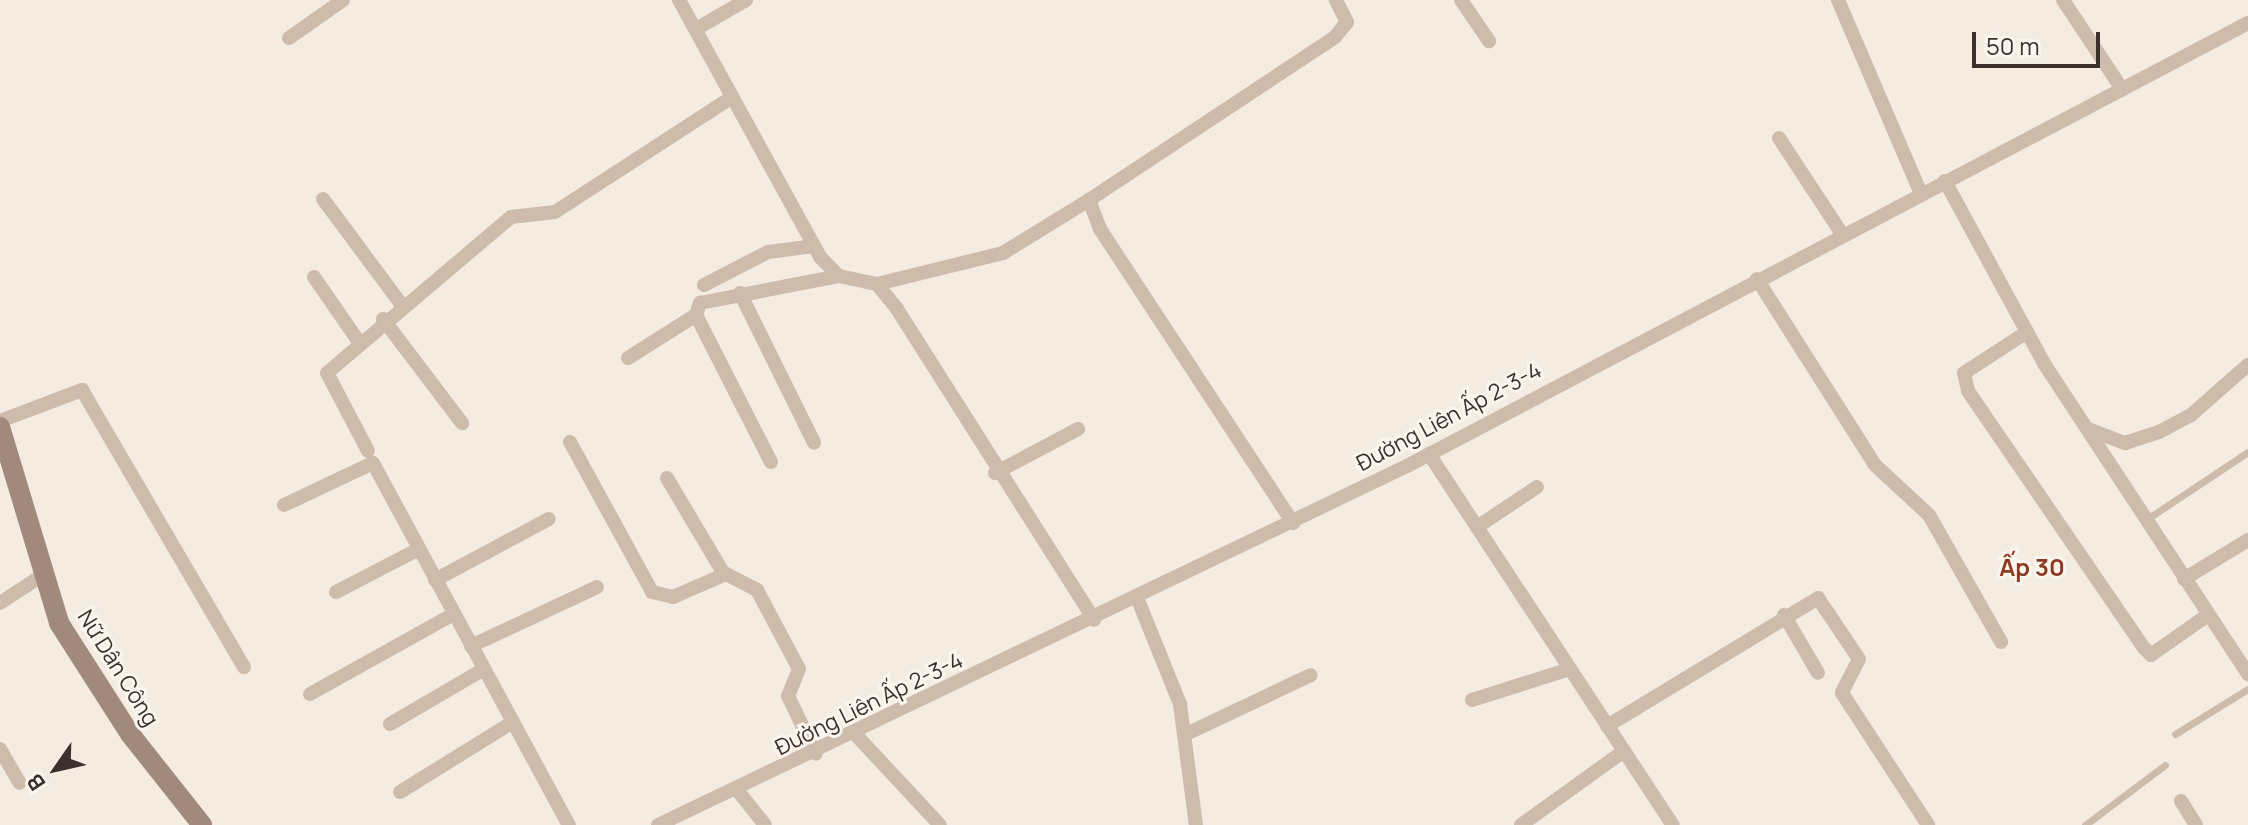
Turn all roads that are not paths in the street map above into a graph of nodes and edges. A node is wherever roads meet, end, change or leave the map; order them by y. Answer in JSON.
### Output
{"nodes":[{"id":1,"x":343,"y":0,"type":"edge"},
{"id":2,"x":679,"y":0,"type":"edge"},
{"id":3,"x":746,"y":0,"type":"edge"},
{"id":4,"x":1336,"y":0,"type":"edge"},
{"id":5,"x":1461,"y":0,"type":"edge"},
{"id":6,"x":1838,"y":0,"type":"edge"},
{"id":7,"x":2063,"y":0,"type":"edge"},
{"id":8,"x":2248,"y":23,"type":"edge"},
{"id":9,"x":696,"y":29,"type":"junction"},
{"id":10,"x":289,"y":38,"type":"dead end"},
{"id":11,"x":1489,"y":41,"type":"dead end"},
{"id":12,"x":2122,"y":89,"type":"junction"},
{"id":13,"x":732,"y":97,"type":"junction"},
{"id":14,"x":1779,"y":138,"type":"dead end"},
{"id":15,"x":1945,"y":181,"type":"junction"},
{"id":16,"x":1921,"y":194,"type":"junction"},
{"id":17,"x":323,"y":199,"type":"dead end"},
{"id":18,"x":1089,"y":200,"type":"junction"},
{"id":19,"x":1842,"y":234,"type":"junction"},
{"id":20,"x":814,"y":246,"type":"junction"},
{"id":21,"x":839,"y":276,"type":"junction"},
{"id":22,"x":314,"y":277,"type":"dead end"},
{"id":23,"x":1757,"y":279,"type":"junction"},
{"id":24,"x":877,"y":284,"type":"junction"},
{"id":25,"x":704,"y":285,"type":"dead end"},
{"id":26,"x":740,"y":293,"type":"junction"},
{"id":27,"x":401,"y":304,"type":"junction"},
{"id":28,"x":696,"y":315,"type":"junction"},
{"id":29,"x":383,"y":319,"type":"junction"},
{"id":30,"x":2027,"y":332,"type":"junction"},
{"id":31,"x":359,"y":342,"type":"junction"},
{"id":32,"x":628,"y":358,"type":"dead end"},
{"id":33,"x":2248,"y":365,"type":"edge"},
{"id":34,"x":462,"y":423,"type":"dead end"},
{"id":35,"x":0,"y":424,"type":"edge"},
{"id":36,"x":2085,"y":428,"type":"junction"},
{"id":37,"x":1078,"y":429,"type":"dead end"},
{"id":38,"x":570,"y":442,"type":"dead end"},
{"id":39,"x":814,"y":443,"type":"dead end"},
{"id":40,"x":368,"y":451,"type":"dead end"},
{"id":41,"x":2248,"y":452,"type":"edge"},
{"id":42,"x":1429,"y":454,"type":"junction"},
{"id":43,"x":771,"y":462,"type":"dead end"},
{"id":44,"x":995,"y":473,"type":"junction"},
{"id":45,"x":667,"y":478,"type":"dead end"},
{"id":46,"x":1537,"y":487,"type":"dead end"},
{"id":47,"x":284,"y":505,"type":"dead end"},
{"id":48,"x":549,"y":519,"type":"dead end"},
{"id":49,"x":2145,"y":520,"type":"junction"},
{"id":50,"x":1293,"y":523,"type":"junction"},
{"id":51,"x":1477,"y":527,"type":"junction"},
{"id":52,"x":2248,"y":540,"type":"edge"},
{"id":53,"x":417,"y":550,"type":"junction"},
{"id":54,"x":46,"y":573,"type":"junction"},
{"id":55,"x":724,"y":574,"type":"junction"},
{"id":56,"x":2184,"y":579,"type":"junction"},
{"id":57,"x":435,"y":580,"type":"junction"},
{"id":58,"x":597,"y":587,"type":"dead end"},
{"id":59,"x":336,"y":592,"type":"dead end"},
{"id":60,"x":1138,"y":600,"type":"junction"},
{"id":61,"x":0,"y":603,"type":"edge"},
{"id":62,"x":454,"y":614,"type":"junction"},
{"id":63,"x":1784,"y":615,"type":"junction"},
{"id":64,"x":2208,"y":615,"type":"junction"},
{"id":65,"x":1094,"y":620,"type":"junction"},
{"id":66,"x":2001,"y":642,"type":"dead end"},
{"id":67,"x":471,"y":646,"type":"junction"},
{"id":68,"x":244,"y":667,"type":"dead end"},
{"id":69,"x":484,"y":669,"type":"junction"},
{"id":70,"x":1570,"y":669,"type":"junction"},
{"id":71,"x":2247,"y":669,"type":"edge"},
{"id":72,"x":1818,"y":673,"type":"dead end"},
{"id":73,"x":1311,"y":675,"type":"dead end"},
{"id":74,"x":2248,"y":689,"type":"edge"},
{"id":75,"x":310,"y":694,"type":"dead end"},
{"id":76,"x":1472,"y":700,"type":"dead end"},
{"id":77,"x":513,"y":722,"type":"junction"},
{"id":78,"x":390,"y":724,"type":"dead end"},
{"id":79,"x":1607,"y":726,"type":"junction"},
{"id":80,"x":2175,"y":734,"type":"dead end"},
{"id":81,"x":856,"y":735,"type":"junction"},
{"id":82,"x":1184,"y":735,"type":"junction"},
{"id":83,"x":0,"y":749,"type":"edge"},
{"id":84,"x":1624,"y":751,"type":"junction"},
{"id":85,"x":816,"y":754,"type":"junction"},
{"id":86,"x":2165,"y":765,"type":"dead end"},
{"id":87,"x":20,"y":783,"type":"dead end"},
{"id":88,"x":738,"y":791,"type":"junction"},
{"id":89,"x":400,"y":792,"type":"dead end"},
{"id":90,"x":2181,"y":801,"type":"dead end"},
{"id":91,"x":202,"y":825,"type":"edge"},
{"id":92,"x":569,"y":825,"type":"edge"},
{"id":93,"x":658,"y":825,"type":"edge"},
{"id":94,"x":765,"y":825,"type":"edge"},
{"id":95,"x":940,"y":825,"type":"edge"},
{"id":96,"x":1196,"y":825,"type":"edge"},
{"id":97,"x":1521,"y":825,"type":"edge"},
{"id":98,"x":1673,"y":825,"type":"edge"},
{"id":99,"x":1928,"y":825,"type":"edge"},
{"id":100,"x":2085,"y":825,"type":"edge"},
{"id":101,"x":2196,"y":825,"type":"edge"}],
"edges":[{"from":1,"to":10,"type":"street"},
{"from":2,"to":9,"type":"street"},
{"from":3,"to":9,"type":"street"},
{"from":4,"to":18,"type":"street"},
{"from":5,"to":11,"type":"street"},
{"from":6,"to":16,"type":"street"},
{"from":7,"to":12,"type":"street"},
{"from":8,"to":12,"type":"street","name":"Đường Liên Ấp 2-3-4"},
{"from":9,"to":13,"type":"street"},
{"from":12,"to":15,"type":"street","name":"Đường Liên Ấp 2-3-4"},
{"from":13,"to":20,"type":"street"},
{"from":13,"to":27,"type":"street"},
{"from":14,"to":19,"type":"street"},
{"from":15,"to":16,"type":"street","name":"Đường Liên Ấp 2-3-4"},
{"from":15,"to":30,"type":"street"},
{"from":16,"to":19,"type":"street","name":"Đường Liên Ấp 2-3-4"},
{"from":17,"to":27,"type":"street"},
{"from":18,"to":24,"type":"street"},
{"from":18,"to":50,"type":"street"},
{"from":19,"to":23,"type":"street","name":"Đường Liên Ấp 2-3-4"},
{"from":20,"to":21,"type":"street"},
{"from":20,"to":25,"type":"street"},
{"from":21,"to":24,"type":"street"},
{"from":21,"to":26,"type":"street"},
{"from":22,"to":31,"type":"street"},
{"from":23,"to":42,"type":"street","name":"Đường Liên Ấp 2-3-4"},
{"from":23,"to":66,"type":"street"},
{"from":24,"to":44,"type":"street"},
{"from":26,"to":28,"type":"street"},
{"from":26,"to":39,"type":"street"},
{"from":27,"to":29,"type":"street"},
{"from":28,"to":32,"type":"street"},
{"from":28,"to":43,"type":"street"},
{"from":29,"to":31,"type":"street"},
{"from":29,"to":34,"type":"street"},
{"from":30,"to":36,"type":"street"},
{"from":30,"to":64,"type":"street"},
{"from":31,"to":40,"type":"street"},
{"from":33,"to":36,"type":"street"},
{"from":35,"to":54,"type":"street","name":"Nữ Dân Công"},
{"from":35,"to":68,"type":"street"},
{"from":36,"to":49,"type":"street"},
{"from":37,"to":44,"type":"street"},
{"from":38,"to":55,"type":"street"},
{"from":41,"to":49,"type":"lane"},
{"from":42,"to":50,"type":"street","name":"Đường Liên Ấp 2-3-4"},
{"from":42,"to":51,"type":"street"},
{"from":44,"to":65,"type":"street"},
{"from":45,"to":55,"type":"street"},
{"from":46,"to":51,"type":"street"},
{"from":47,"to":53,"type":"street"},
{"from":48,"to":57,"type":"street"},
{"from":49,"to":56,"type":"street"},
{"from":50,"to":60,"type":"street","name":"Đường Liên Ấp 2-3-4"},
{"from":51,"to":70,"type":"street"},
{"from":52,"to":56,"type":"street"},
{"from":53,"to":57,"type":"street"},
{"from":53,"to":59,"type":"street"},
{"from":54,"to":61,"type":"street"},
{"from":54,"to":91,"type":"street","name":"Nữ Dân Công"},
{"from":55,"to":85,"type":"street"},
{"from":56,"to":64,"type":"street"},
{"from":57,"to":62,"type":"street"},
{"from":58,"to":67,"type":"street"},
{"from":60,"to":65,"type":"street","name":"Đường Liên Ấp 2-3-4"},
{"from":60,"to":82,"type":"street"},
{"from":62,"to":67,"type":"street"},
{"from":62,"to":75,"type":"street"},
{"from":63,"to":72,"type":"street"},
{"from":63,"to":79,"type":"street"},
{"from":63,"to":99,"type":"street"},
{"from":64,"to":71,"type":"street"},
{"from":65,"to":81,"type":"street","name":"Đường Liên Ấp 2-3-4"},
{"from":67,"to":69,"type":"street"},
{"from":69,"to":77,"type":"street"},
{"from":69,"to":78,"type":"street"},
{"from":70,"to":76,"type":"street"},
{"from":70,"to":79,"type":"street"},
{"from":73,"to":82,"type":"street"},
{"from":74,"to":80,"type":"lane"},
{"from":77,"to":89,"type":"street"},
{"from":77,"to":92,"type":"street"},
{"from":79,"to":84,"type":"street"},
{"from":81,"to":85,"type":"street","name":"Đường Liên Ấp 2-3-4"},
{"from":81,"to":95,"type":"street"},
{"from":82,"to":96,"type":"street"},
{"from":83,"to":87,"type":"street"},
{"from":84,"to":97,"type":"street"},
{"from":84,"to":98,"type":"street"},
{"from":85,"to":88,"type":"street","name":"Đường Liên Ấp 2-3-4"},
{"from":86,"to":100,"type":"lane"},
{"from":88,"to":93,"type":"street","name":"Đường Liên Ấp 2-3-4"},
{"from":88,"to":94,"type":"street"},
{"from":90,"to":101,"type":"street"}]}
